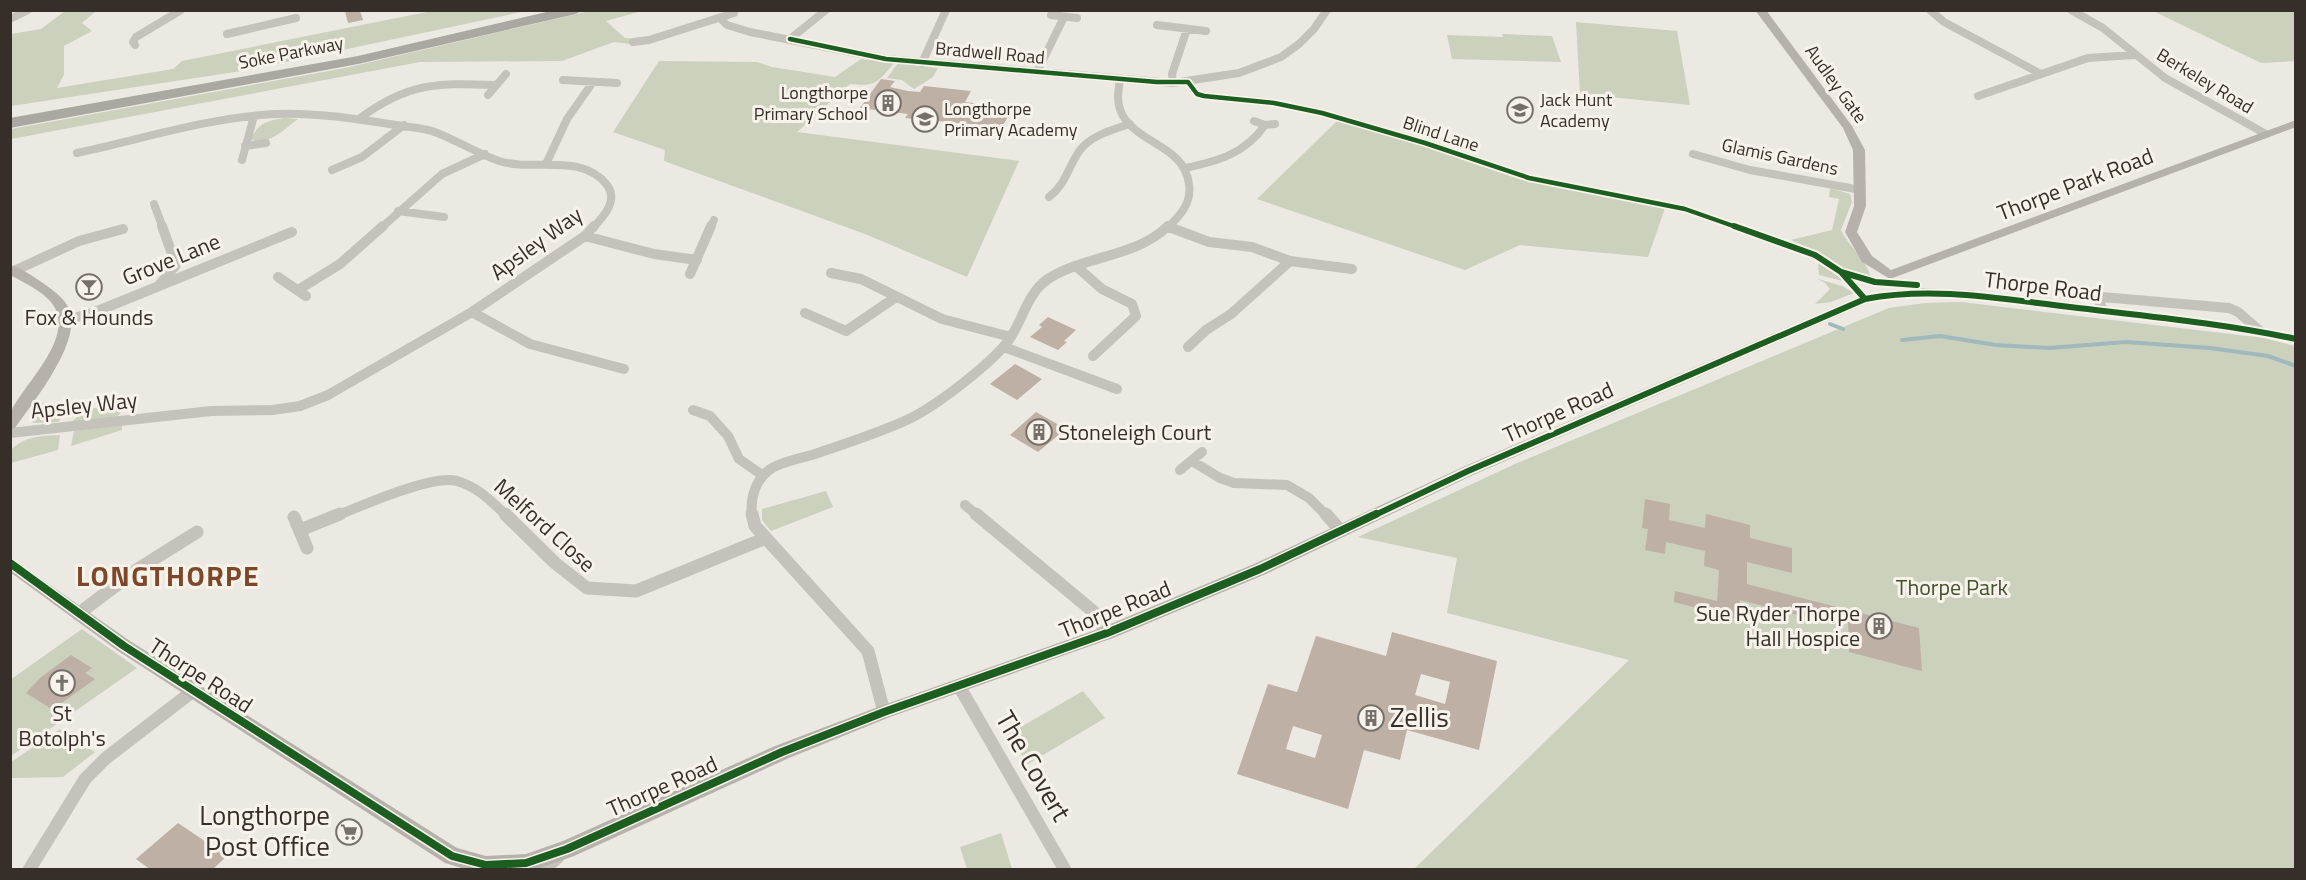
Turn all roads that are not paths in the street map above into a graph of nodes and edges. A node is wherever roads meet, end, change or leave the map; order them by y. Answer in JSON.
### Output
{"nodes":[{"id":1,"x":28,"y":10,"type":"edge"},
{"id":2,"x":181,"y":10,"type":"edge"},
{"id":3,"x":549,"y":10,"type":"edge"},
{"id":4,"x":576,"y":10,"type":"edge"},
{"id":5,"x":826,"y":10,"type":"edge"},
{"id":6,"x":946,"y":10,"type":"edge"},
{"id":7,"x":1327,"y":10,"type":"edge"},
{"id":8,"x":1761,"y":10,"type":"edge"},
{"id":9,"x":1930,"y":10,"type":"edge"},
{"id":10,"x":2071,"y":10,"type":"edge"},
{"id":11,"x":280,"y":11,"type":"edge"},
{"id":12,"x":734,"y":12,"type":"dead end"},
{"id":13,"x":1051,"y":15,"type":"dead end"},
{"id":14,"x":1064,"y":17,"type":"junction"},
{"id":15,"x":296,"y":18,"type":"dead end"},
{"id":16,"x":720,"y":18,"type":"junction"},
{"id":17,"x":1077,"y":18,"type":"dead end"},
{"id":18,"x":10,"y":19,"type":"edge"},
{"id":19,"x":281,"y":22,"type":"junction"},
{"id":20,"x":1157,"y":25,"type":"dead end"},
{"id":21,"x":1187,"y":29,"type":"junction"},
{"id":22,"x":1206,"y":31,"type":"dead end"},
{"id":23,"x":227,"y":34,"type":"dead end"},
{"id":24,"x":790,"y":39,"type":"junction"},
{"id":25,"x":633,"y":42,"type":"dead end"},
{"id":26,"x":135,"y":45,"type":"dead end"},
{"id":27,"x":2134,"y":55,"type":"junction"},
{"id":28,"x":922,"y":63,"type":"junction"},
{"id":29,"x":1037,"y":72,"type":"junction"},
{"id":30,"x":506,"y":74,"type":"dead end"},
{"id":31,"x":2041,"y":74,"type":"junction"},
{"id":32,"x":1120,"y":79,"type":"junction"},
{"id":33,"x":564,"y":80,"type":"dead end"},
{"id":34,"x":593,"y":82,"type":"junction"},
{"id":35,"x":617,"y":83,"type":"dead end"},
{"id":36,"x":1173,"y":83,"type":"junction"},
{"id":37,"x":496,"y":85,"type":"junction"},
{"id":38,"x":488,"y":95,"type":"dead end"},
{"id":39,"x":1978,"y":96,"type":"dead end"},
{"id":40,"x":10,"y":115,"type":"edge"},
{"id":41,"x":254,"y":116,"type":"junction"},
{"id":42,"x":359,"y":119,"type":"junction"},
{"id":43,"x":1254,"y":121,"type":"dead end"},
{"id":44,"x":10,"y":123,"type":"edge"},
{"id":45,"x":2295,"y":123,"type":"edge"},
{"id":46,"x":1130,"y":124,"type":"junction"},
{"id":47,"x":1275,"y":124,"type":"dead end"},
{"id":48,"x":404,"y":125,"type":"junction"},
{"id":49,"x":1265,"y":125,"type":"junction"},
{"id":50,"x":2266,"y":134,"type":"junction"},
{"id":51,"x":266,"y":143,"type":"dead end"},
{"id":52,"x":245,"y":146,"type":"junction"},
{"id":53,"x":77,"y":153,"type":"dead end"},
{"id":54,"x":485,"y":154,"type":"junction"},
{"id":55,"x":1693,"y":154,"type":"dead end"},
{"id":56,"x":242,"y":160,"type":"dead end"},
{"id":57,"x":546,"y":164,"type":"junction"},
{"id":58,"x":1185,"y":168,"type":"junction"},
{"id":59,"x":332,"y":171,"type":"dead end"},
{"id":60,"x":1861,"y":190,"type":"junction"},
{"id":61,"x":1049,"y":197,"type":"dead end"},
{"id":62,"x":154,"y":204,"type":"dead end"},
{"id":63,"x":398,"y":211,"type":"junction"},
{"id":64,"x":444,"y":217,"type":"dead end"},
{"id":65,"x":714,"y":220,"type":"dead end"},
{"id":66,"x":1169,"y":227,"type":"junction"},
{"id":67,"x":123,"y":229,"type":"dead end"},
{"id":68,"x":292,"y":232,"type":"dead end"},
{"id":69,"x":585,"y":236,"type":"junction"},
{"id":70,"x":697,"y":260,"type":"junction"},
{"id":71,"x":1290,"y":261,"type":"junction"},
{"id":72,"x":1076,"y":266,"type":"junction"},
{"id":73,"x":1352,"y":269,"type":"dead end"},
{"id":74,"x":13,"y":272,"type":"edge"},
{"id":75,"x":831,"y":273,"type":"dead end"},
{"id":76,"x":690,"y":274,"type":"dead end"},
{"id":77,"x":1890,"y":275,"type":"junction"},
{"id":78,"x":278,"y":278,"type":"dead end"},
{"id":79,"x":158,"y":285,"type":"junction"},
{"id":80,"x":1898,"y":293,"type":"junction"},
{"id":81,"x":896,"y":297,"type":"junction"},
{"id":82,"x":471,"y":312,"type":"junction"},
{"id":83,"x":805,"y":312,"type":"dead end"},
{"id":84,"x":64,"y":321,"type":"junction"},
{"id":85,"x":1011,"y":338,"type":"junction"},
{"id":86,"x":2295,"y":339,"type":"edge"},
{"id":87,"x":1004,"y":347,"type":"junction"},
{"id":88,"x":1188,"y":347,"type":"dead end"},
{"id":89,"x":1093,"y":356,"type":"dead end"},
{"id":90,"x":624,"y":369,"type":"dead end"},
{"id":91,"x":1117,"y":389,"type":"dead end"},
{"id":92,"x":693,"y":410,"type":"dead end"},
{"id":93,"x":10,"y":424,"type":"edge"},
{"id":94,"x":10,"y":433,"type":"edge"},
{"id":95,"x":1202,"y":452,"type":"dead end"},
{"id":96,"x":1192,"y":461,"type":"junction"},
{"id":97,"x":1180,"y":470,"type":"dead end"},
{"id":98,"x":762,"y":475,"type":"junction"},
{"id":99,"x":965,"y":505,"type":"dead end"},
{"id":100,"x":294,"y":517,"type":"dead end"},
{"id":101,"x":300,"y":530,"type":"junction"},
{"id":102,"x":1340,"y":530,"type":"junction"},
{"id":103,"x":197,"y":532,"type":"dead end"},
{"id":104,"x":766,"y":538,"type":"junction"},
{"id":105,"x":308,"y":548,"type":"dead end"},
{"id":106,"x":10,"y":563,"type":"edge"},
{"id":107,"x":78,"y":614,"type":"junction"},
{"id":108,"x":1107,"y":633,"type":"junction"},
{"id":109,"x":959,"y":686,"type":"junction"},
{"id":110,"x":193,"y":692,"type":"junction"},
{"id":111,"x":884,"y":712,"type":"junction"},
{"id":112,"x":567,"y":849,"type":"junction"},
{"id":113,"x":455,"y":863,"type":"edge"},
{"id":114,"x":29,"y":870,"type":"edge"},
{"id":115,"x":543,"y":870,"type":"edge"},
{"id":116,"x":1065,"y":870,"type":"edge"}],
"edges":[{"from":1,"to":18,"type":"street"},
{"from":2,"to":26,"type":"street"},
{"from":3,"to":40,"type":"highway","name":"Soke Parkway"},
{"from":4,"to":44,"type":"highway","name":"Soke Parkway"},
{"from":5,"to":24,"type":"street"},
{"from":6,"to":28,"type":"street"},
{"from":7,"to":36,"type":"street","name":"Bradwell Road"},
{"from":8,"to":60,"type":"street","name":"Audley Gate"},
{"from":9,"to":31,"type":"street"},
{"from":10,"to":27,"type":"street","name":"Berkeley Road"},
{"from":11,"to":19,"type":"street"},
{"from":12,"to":16,"type":"street"},
{"from":13,"to":14,"type":"street"},
{"from":14,"to":17,"type":"street"},
{"from":14,"to":29,"type":"street"},
{"from":15,"to":19,"type":"street"},
{"from":16,"to":24,"type":"street","name":"Bradwell Road"},
{"from":16,"to":25,"type":"street"},
{"from":19,"to":23,"type":"street"},
{"from":20,"to":21,"type":"street"},
{"from":21,"to":22,"type":"street"},
{"from":21,"to":36,"type":"street"},
{"from":24,"to":28,"type":"street","name":"Bradwell Road"},
{"from":27,"to":31,"type":"street"},
{"from":27,"to":50,"type":"street","name":"Berkeley Road"},
{"from":28,"to":29,"type":"street","name":"Bradwell Road"},
{"from":29,"to":32,"type":"street","name":"Bradwell Road"},
{"from":30,"to":37,"type":"street"},
{"from":31,"to":39,"type":"street"},
{"from":32,"to":36,"type":"street","name":"Bradwell Road"},
{"from":32,"to":46,"type":"street"},
{"from":33,"to":34,"type":"street"},
{"from":34,"to":35,"type":"street"},
{"from":34,"to":57,"type":"street"},
{"from":37,"to":38,"type":"street"},
{"from":37,"to":42,"type":"street"},
{"from":41,"to":42,"type":"street","name":"Apsley Way"},
{"from":41,"to":52,"type":"street"},
{"from":41,"to":53,"type":"street","name":"Apsley Way"},
{"from":42,"to":48,"type":"street","name":"Apsley Way"},
{"from":43,"to":49,"type":"street"},
{"from":45,"to":50,"type":"street","name":"Thorpe Park Road"},
{"from":46,"to":58,"type":"street"},
{"from":46,"to":61,"type":"street"},
{"from":47,"to":49,"type":"street"},
{"from":48,"to":54,"type":"street","name":"Apsley Way"},
{"from":48,"to":59,"type":"street"},
{"from":49,"to":58,"type":"street"},
{"from":50,"to":77,"type":"street","name":"Thorpe Park Road"},
{"from":51,"to":52,"type":"street"},
{"from":52,"to":56,"type":"street"},
{"from":54,"to":57,"type":"street","name":"Apsley Way"},
{"from":54,"to":63,"type":"street"},
{"from":55,"to":60,"type":"street","name":"Glamis Gardens"},
{"from":57,"to":69,"type":"street","name":"Apsley Way"},
{"from":58,"to":66,"type":"street"},
{"from":60,"to":77,"type":"street","name":"Audley Gate"},
{"from":62,"to":79,"type":"street"},
{"from":63,"to":64,"type":"street"},
{"from":63,"to":78,"type":"street"},
{"from":65,"to":70,"type":"street"},
{"from":66,"to":71,"type":"street"},
{"from":66,"to":72,"type":"street"},
{"from":67,"to":74,"type":"street"},
{"from":68,"to":79,"type":"street","name":"Grove Lane"},
{"from":69,"to":70,"type":"street"},
{"from":69,"to":82,"type":"street","name":"Apsley Way"},
{"from":70,"to":76,"type":"street"},
{"from":71,"to":73,"type":"street"},
{"from":71,"to":88,"type":"street"},
{"from":72,"to":85,"type":"street"},
{"from":72,"to":89,"type":"street"},
{"from":74,"to":84,"type":"street"},
{"from":75,"to":81,"type":"street"},
{"from":77,"to":80,"type":"street"},
{"from":79,"to":84,"type":"street","name":"Grove Lane"},
{"from":80,"to":86,"type":"street","name":"Thorpe Road"},
{"from":80,"to":102,"type":"street","name":"Thorpe Road"},
{"from":81,"to":83,"type":"street"},
{"from":81,"to":85,"type":"street"},
{"from":82,"to":90,"type":"street"},
{"from":82,"to":94,"type":"street","name":"Apsley Way"},
{"from":84,"to":93,"type":"street"},
{"from":85,"to":87,"type":"street"},
{"from":87,"to":91,"type":"street"},
{"from":87,"to":98,"type":"street"},
{"from":92,"to":98,"type":"street"},
{"from":95,"to":96,"type":"street"},
{"from":96,"to":97,"type":"street"},
{"from":96,"to":102,"type":"street"},
{"from":98,"to":104,"type":"street"},
{"from":99,"to":108,"type":"street"},
{"from":100,"to":101,"type":"street"},
{"from":101,"to":104,"type":"street","name":"Melford Close"},
{"from":101,"to":105,"type":"street"},
{"from":102,"to":108,"type":"street","name":"Thorpe Road"},
{"from":103,"to":107,"type":"street"},
{"from":104,"to":111,"type":"street"},
{"from":106,"to":107,"type":"street","name":"Thorpe Road"},
{"from":107,"to":110,"type":"street","name":"Thorpe Road"},
{"from":108,"to":109,"type":"street","name":"Thorpe Road"},
{"from":109,"to":111,"type":"street","name":"Thorpe Road"},
{"from":109,"to":116,"type":"street","name":"The Covert"},
{"from":110,"to":113,"type":"street","name":"Thorpe Road"},
{"from":110,"to":114,"type":"street"},
{"from":111,"to":112,"type":"street","name":"Thorpe Road"},
{"from":112,"to":113,"type":"street","name":"Thorpe Road"},
{"from":112,"to":115,"type":"street"}]}
